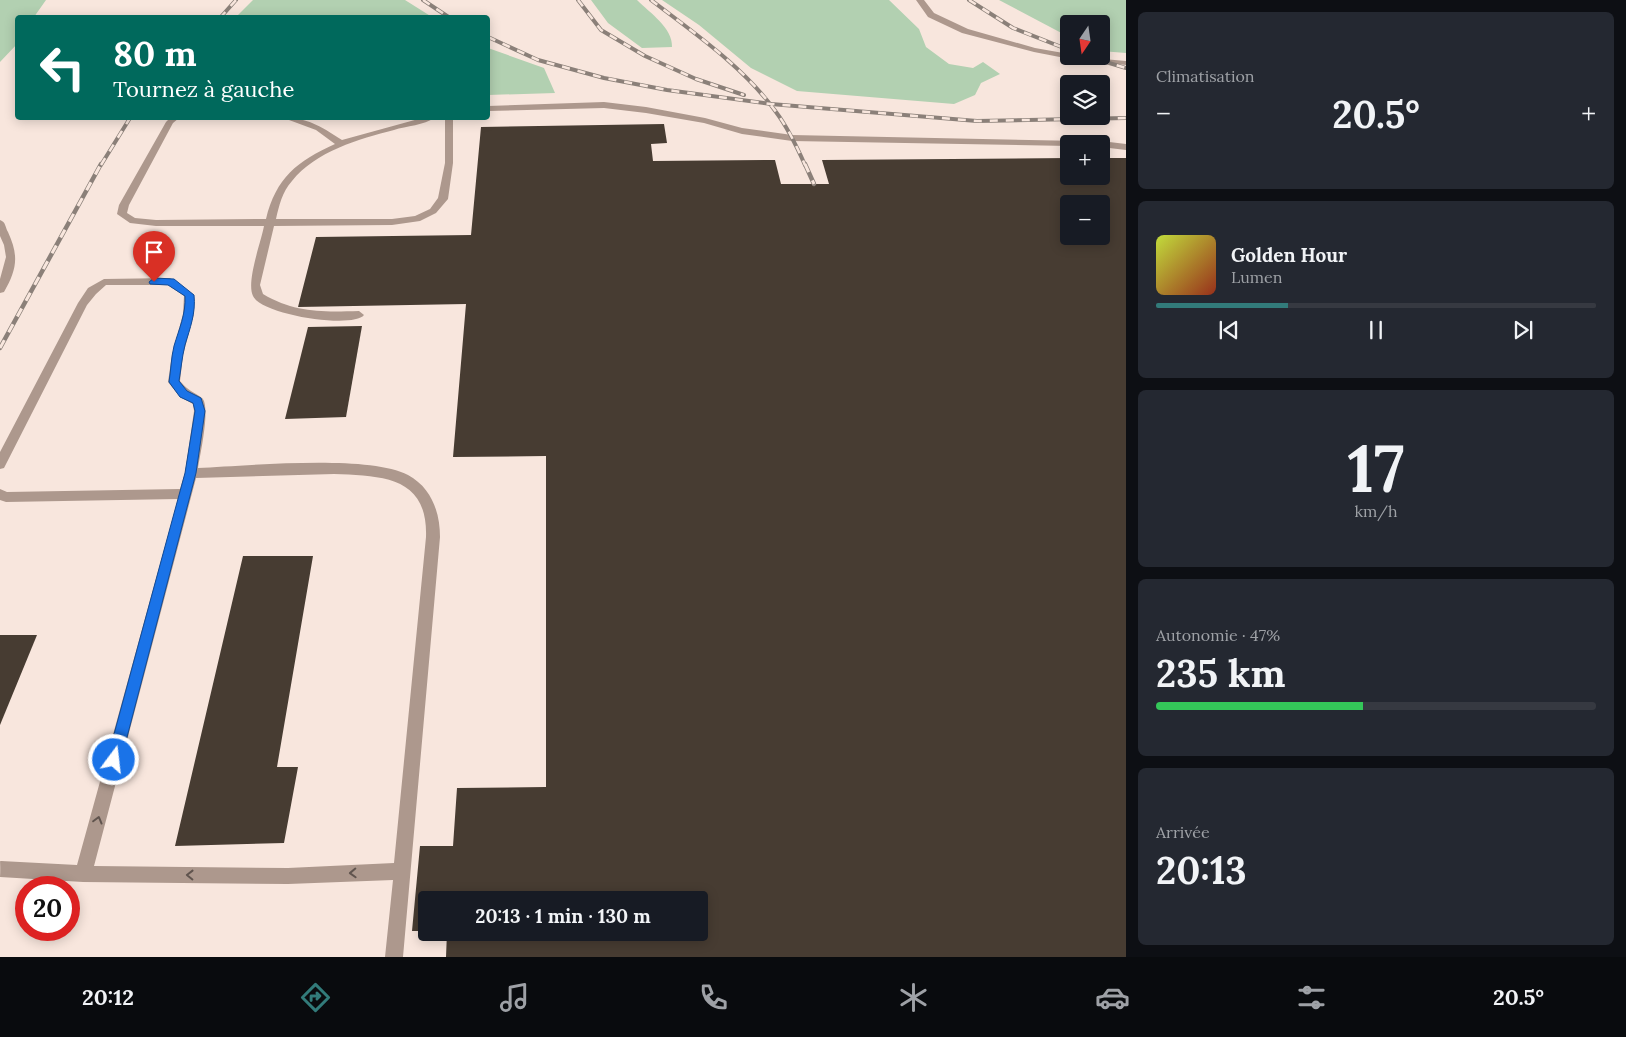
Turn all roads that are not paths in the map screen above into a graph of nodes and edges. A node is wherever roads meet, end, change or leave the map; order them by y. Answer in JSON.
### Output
{"nodes":[{"id":1,"x":920,"y":0,"type":"edge"},
{"id":2,"x":1126,"y":63,"type":"edge"},
{"id":3,"x":490,"y":109,"type":"edge"},
{"id":4,"x":172,"y":120,"type":"edge"},
{"id":5,"x":297,"y":120,"type":"edge"},
{"id":6,"x":422,"y":120,"type":"edge"},
{"id":7,"x":449,"y":120,"type":"edge"},
{"id":8,"x":341,"y":144,"type":"junction"},
{"id":9,"x":1060,"y":144,"type":"edge"},
{"id":10,"x":1110,"y":145,"type":"edge"},
{"id":11,"x":1126,"y":147,"type":"edge"},
{"id":12,"x":270,"y":222,"type":"junction"},
{"id":13,"x":0,"y":223,"type":"edge"},
{"id":14,"x":0,"y":289,"type":"edge"},
{"id":15,"x":359,"y":315,"type":"dead end"},
{"id":16,"x":0,"y":464,"type":"edge"},
{"id":17,"x":191,"y":473,"type":"junction"},
{"id":18,"x":0,"y":494,"type":"edge"},
{"id":19,"x":185,"y":494,"type":"junction"},
{"id":20,"x":0,"y":869,"type":"edge"},
{"id":21,"x":402,"y":871,"type":"junction"},
{"id":22,"x":83,"y":874,"type":"junction"},
{"id":23,"x":394,"y":957,"type":"edge"}],
"edges":[{"from":1,"to":2,"type":"street"},
{"from":3,"to":9,"type":"street"},
{"from":4,"to":12,"type":"street"},
{"from":5,"to":8,"type":"street"},
{"from":6,"to":8,"type":"street"},
{"from":7,"to":12,"type":"street"},
{"from":8,"to":12,"type":"street"},
{"from":10,"to":11,"type":"street"},
{"from":12,"to":15,"type":"street"},
{"from":13,"to":14,"type":"street"},
{"from":16,"to":17,"type":"street"},
{"from":17,"to":19,"type":"street"},
{"from":17,"to":21,"type":"street"},
{"from":18,"to":19,"type":"street"},
{"from":22,"to":19,"type":"street","one_way":true},
{"from":20,"to":22,"type":"street"},
{"from":21,"to":22,"type":"street","one_way":true},
{"from":21,"to":23,"type":"street"}]}
